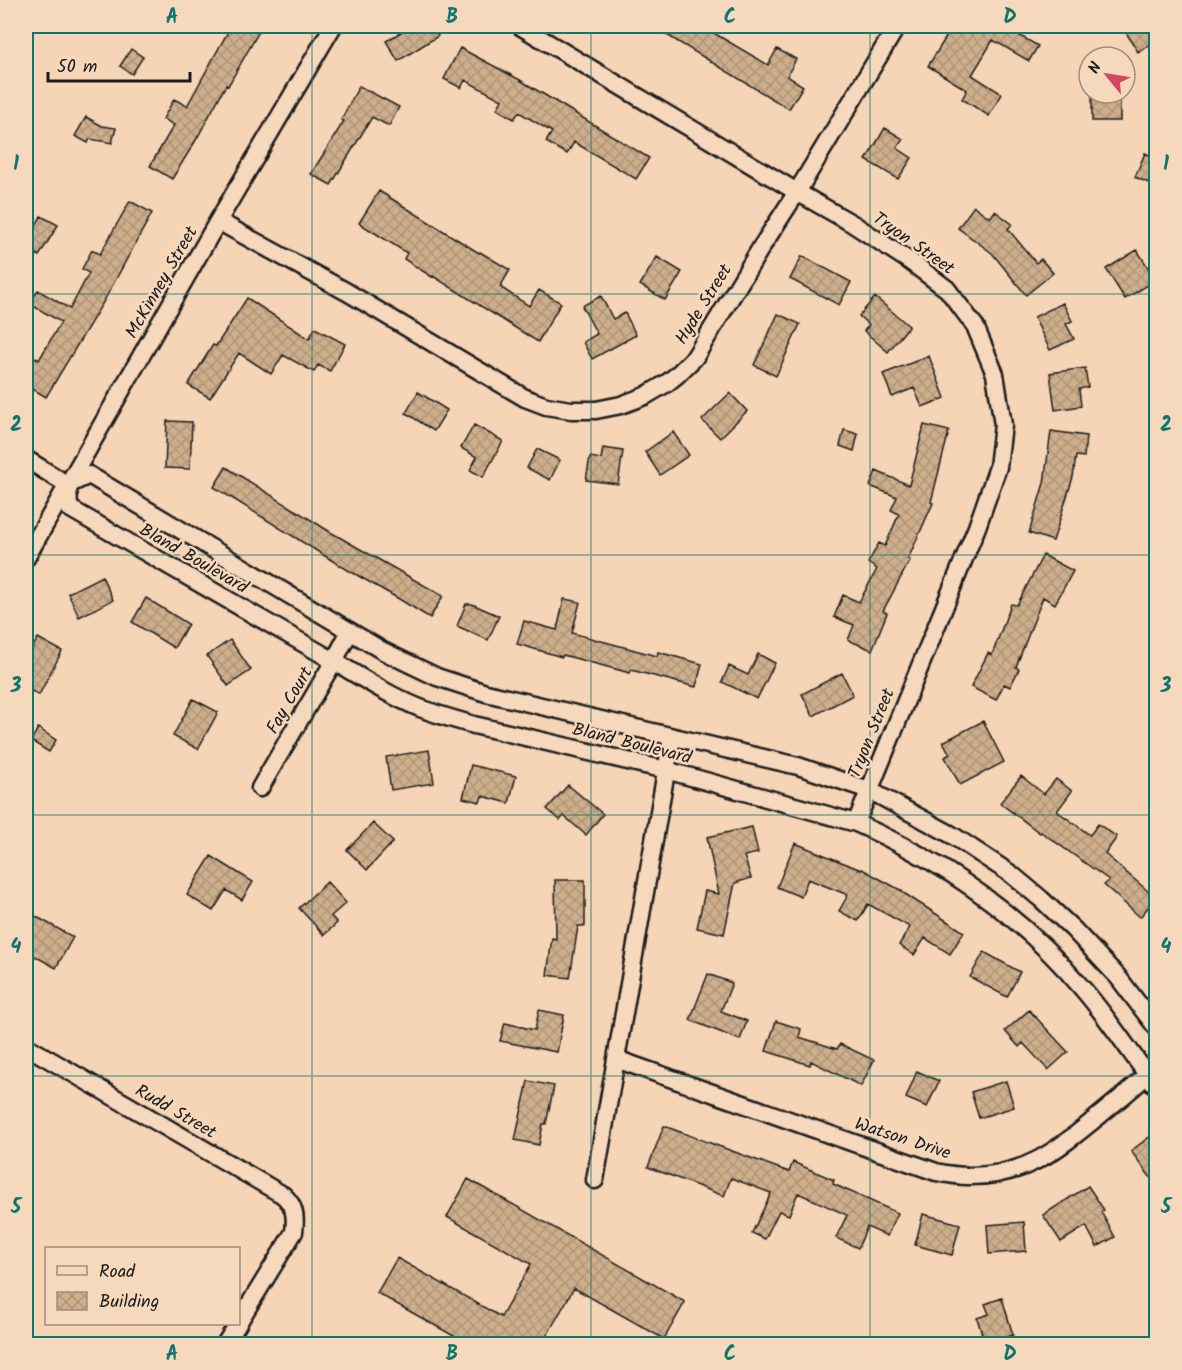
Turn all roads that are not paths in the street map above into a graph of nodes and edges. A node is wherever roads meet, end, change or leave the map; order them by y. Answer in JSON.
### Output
{"nodes":[{"id":1,"x":333,"y":26,"type":"edge"},
{"id":2,"x":520,"y":26,"type":"edge"},
{"id":3,"x":897,"y":26,"type":"edge"},
{"id":4,"x":797,"y":192,"type":"junction"},
{"id":5,"x":218,"y":221,"type":"junction"},
{"id":6,"x":26,"y":459,"type":"edge"},
{"id":7,"x":68,"y":485,"type":"junction"},
{"id":8,"x":26,"y":558,"type":"edge"},
{"id":9,"x":350,"y":631,"type":"junction"},
{"id":10,"x":334,"y":661,"type":"junction"},
{"id":11,"x":672,"y":737,"type":"junction"},
{"id":12,"x":666,"y":770,"type":"junction"},
{"id":13,"x":260,"y":788,"type":"dead end"},
{"id":14,"x":869,"y":790,"type":"junction"},
{"id":15,"x":856,"y":823,"type":"junction"},
{"id":16,"x":1156,"y":1028,"type":"edge"},
{"id":17,"x":26,"y":1046,"type":"edge"},
{"id":18,"x":616,"y":1059,"type":"junction"},
{"id":19,"x":1154,"y":1076,"type":"edge"},
{"id":20,"x":595,"y":1180,"type":"dead end"},
{"id":21,"x":240,"y":1320,"type":"edge"},
{"id":22,"x":237,"y":1325,"type":"edge"},
{"id":23,"x":225,"y":1344,"type":"edge"}],
"edges":[{"from":1,"to":5,"type":"street","name":"McKinney Street"},
{"from":2,"to":4,"type":"street","name":"Tryon Street"},
{"from":3,"to":4,"type":"street","name":"Hyde Street"},
{"from":4,"to":5,"type":"street","name":"Hyde Street"},
{"from":4,"to":14,"type":"street","name":"Tryon Street"},
{"from":5,"to":7,"type":"street","name":"McKinney Street"},
{"from":6,"to":7,"type":"street"},
{"from":7,"to":8,"type":"street","name":"McKinney Street"},
{"from":7,"to":9,"type":"street","name":"Bland Boulevard"},
{"from":7,"to":10,"type":"street","name":"Bland Boulevard"},
{"from":9,"to":10,"type":"street","name":"Fay Court"},
{"from":9,"to":11,"type":"street","name":"Bland Boulevard"},
{"from":10,"to":12,"type":"street","name":"Bland Boulevard"},
{"from":10,"to":13,"type":"street","name":"Fay Court"},
{"from":11,"to":12,"type":"street"},
{"from":11,"to":14,"type":"street","name":"Bland Boulevard"},
{"from":12,"to":15,"type":"street","name":"Bland Boulevard"},
{"from":12,"to":18,"type":"street"},
{"from":14,"to":15,"type":"street","name":"Tryon Street"},
{"from":14,"to":16,"type":"street","name":"Bland Boulevard"},
{"from":15,"to":19,"type":"street","name":"Bland Boulevard"},
{"from":17,"to":21,"type":"street","name":"Rudd Street"},
{"from":18,"to":19,"type":"street","name":"Watson Drive"},
{"from":18,"to":20,"type":"street"},
{"from":22,"to":23,"type":"street"}]}
